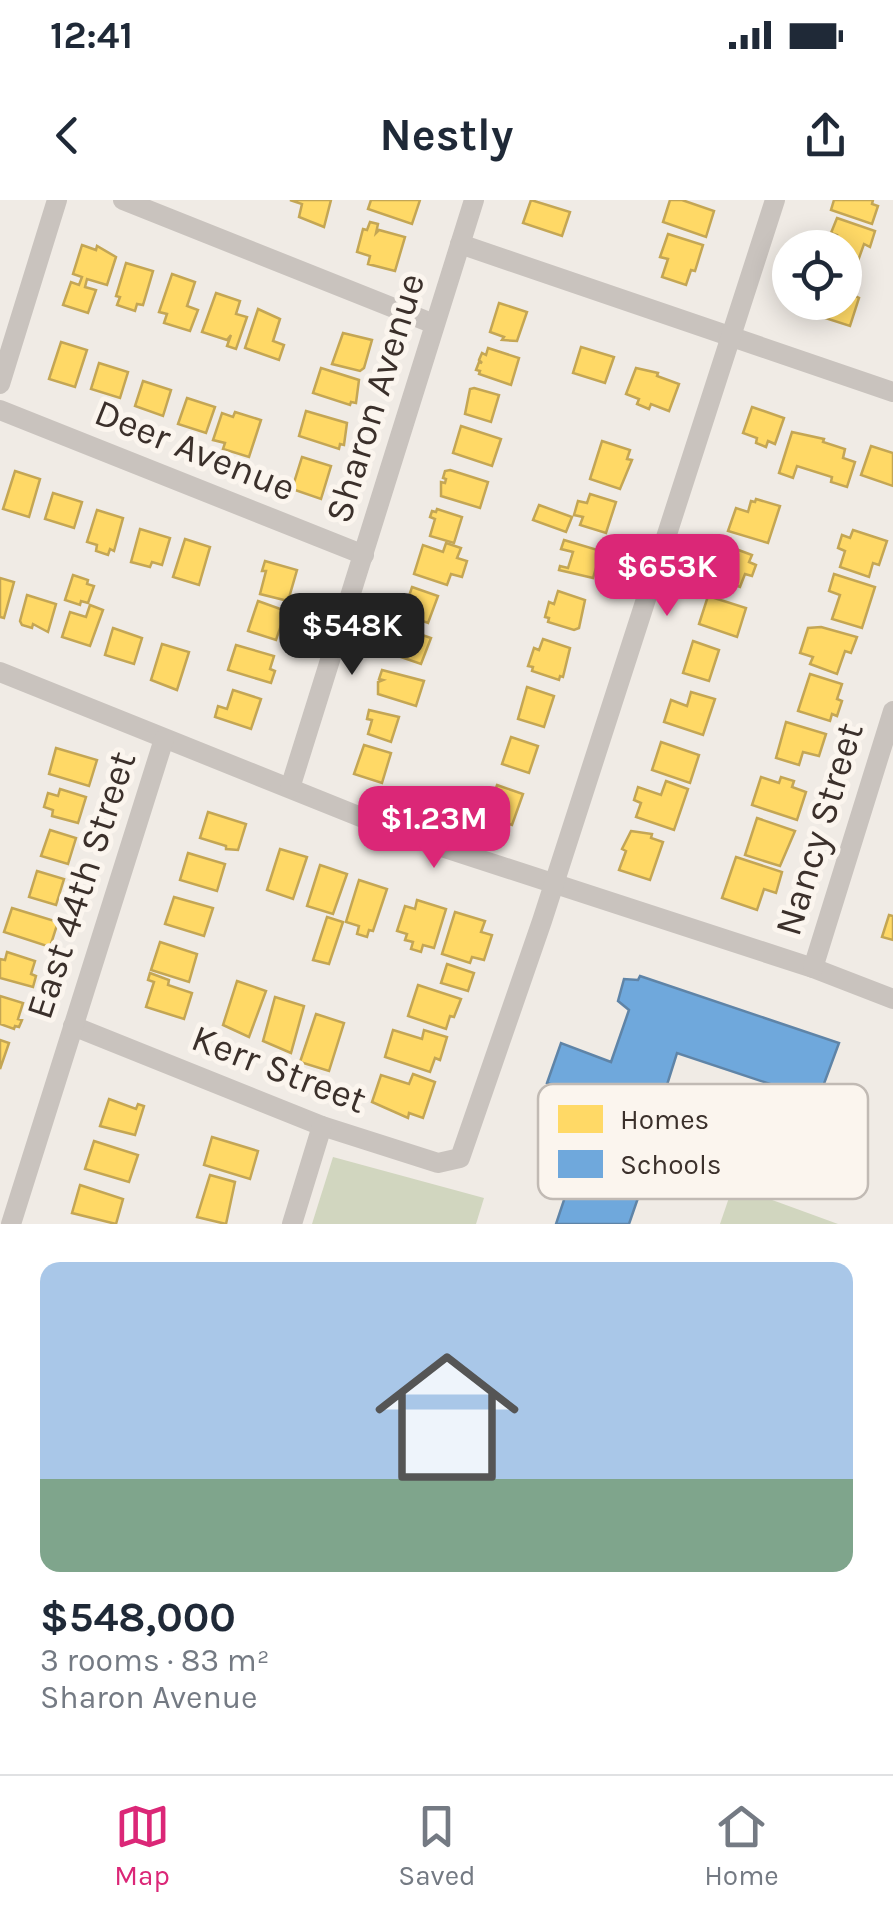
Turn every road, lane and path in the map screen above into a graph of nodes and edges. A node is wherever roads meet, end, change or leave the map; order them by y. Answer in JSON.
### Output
{"nodes":[{"id":1,"x":56,"y":200,"type":"edge"},
{"id":2,"x":122,"y":200,"type":"edge"},
{"id":3,"x":474,"y":200,"type":"edge"},
{"id":4,"x":775,"y":200,"type":"edge"},
{"id":5,"x":460,"y":244,"type":"junction"},
{"id":6,"x":434,"y":324,"type":"junction"},
{"id":7,"x":731,"y":336,"type":"junction"},
{"id":8,"x":0,"y":384,"type":"edge"},
{"id":9,"x":893,"y":392,"type":"edge"},
{"id":10,"x":0,"y":410,"type":"edge"},
{"id":11,"x":364,"y":556,"type":"junction"},
{"id":12,"x":0,"y":672,"type":"edge"},
{"id":13,"x":893,"y":712,"type":"edge"},
{"id":14,"x":164,"y":739,"type":"junction"},
{"id":15,"x":290,"y":788,"type":"junction"},
{"id":16,"x":553,"y":885,"type":"junction"},
{"id":17,"x":813,"y":968,"type":"junction"},
{"id":18,"x":893,"y":999,"type":"edge"},
{"id":19,"x":73,"y":1026,"type":"junction"},
{"id":20,"x":322,"y":1126,"type":"junction"},
{"id":21,"x":11,"y":1224,"type":"edge"},
{"id":22,"x":292,"y":1224,"type":"edge"}],
"edges":[{"from":1,"to":8,"type":"street"},
{"from":2,"to":6,"type":"street"},
{"from":3,"to":5,"type":"street","name":"Sharon Avenue"},
{"from":4,"to":7,"type":"street"},
{"from":5,"to":6,"type":"street","name":"Sharon Avenue"},
{"from":5,"to":7,"type":"street"},
{"from":6,"to":11,"type":"street","name":"Sharon Avenue"},
{"from":7,"to":9,"type":"street"},
{"from":7,"to":16,"type":"street"},
{"from":10,"to":11,"type":"street","name":"Deer Avenue"},
{"from":11,"to":15,"type":"street","name":"Sharon Avenue"},
{"from":12,"to":14,"type":"street"},
{"from":13,"to":17,"type":"street","name":"Nancy Street"},
{"from":14,"to":15,"type":"street"},
{"from":14,"to":19,"type":"street","name":"East 44th Street"},
{"from":15,"to":16,"type":"street"},
{"from":16,"to":17,"type":"street"},
{"from":16,"to":20,"type":"street","name":"Kerr Street"},
{"from":17,"to":18,"type":"street"},
{"from":19,"to":20,"type":"street","name":"Kerr Street"},
{"from":19,"to":21,"type":"street","name":"East 44th Street"},
{"from":20,"to":22,"type":"street"}]}
